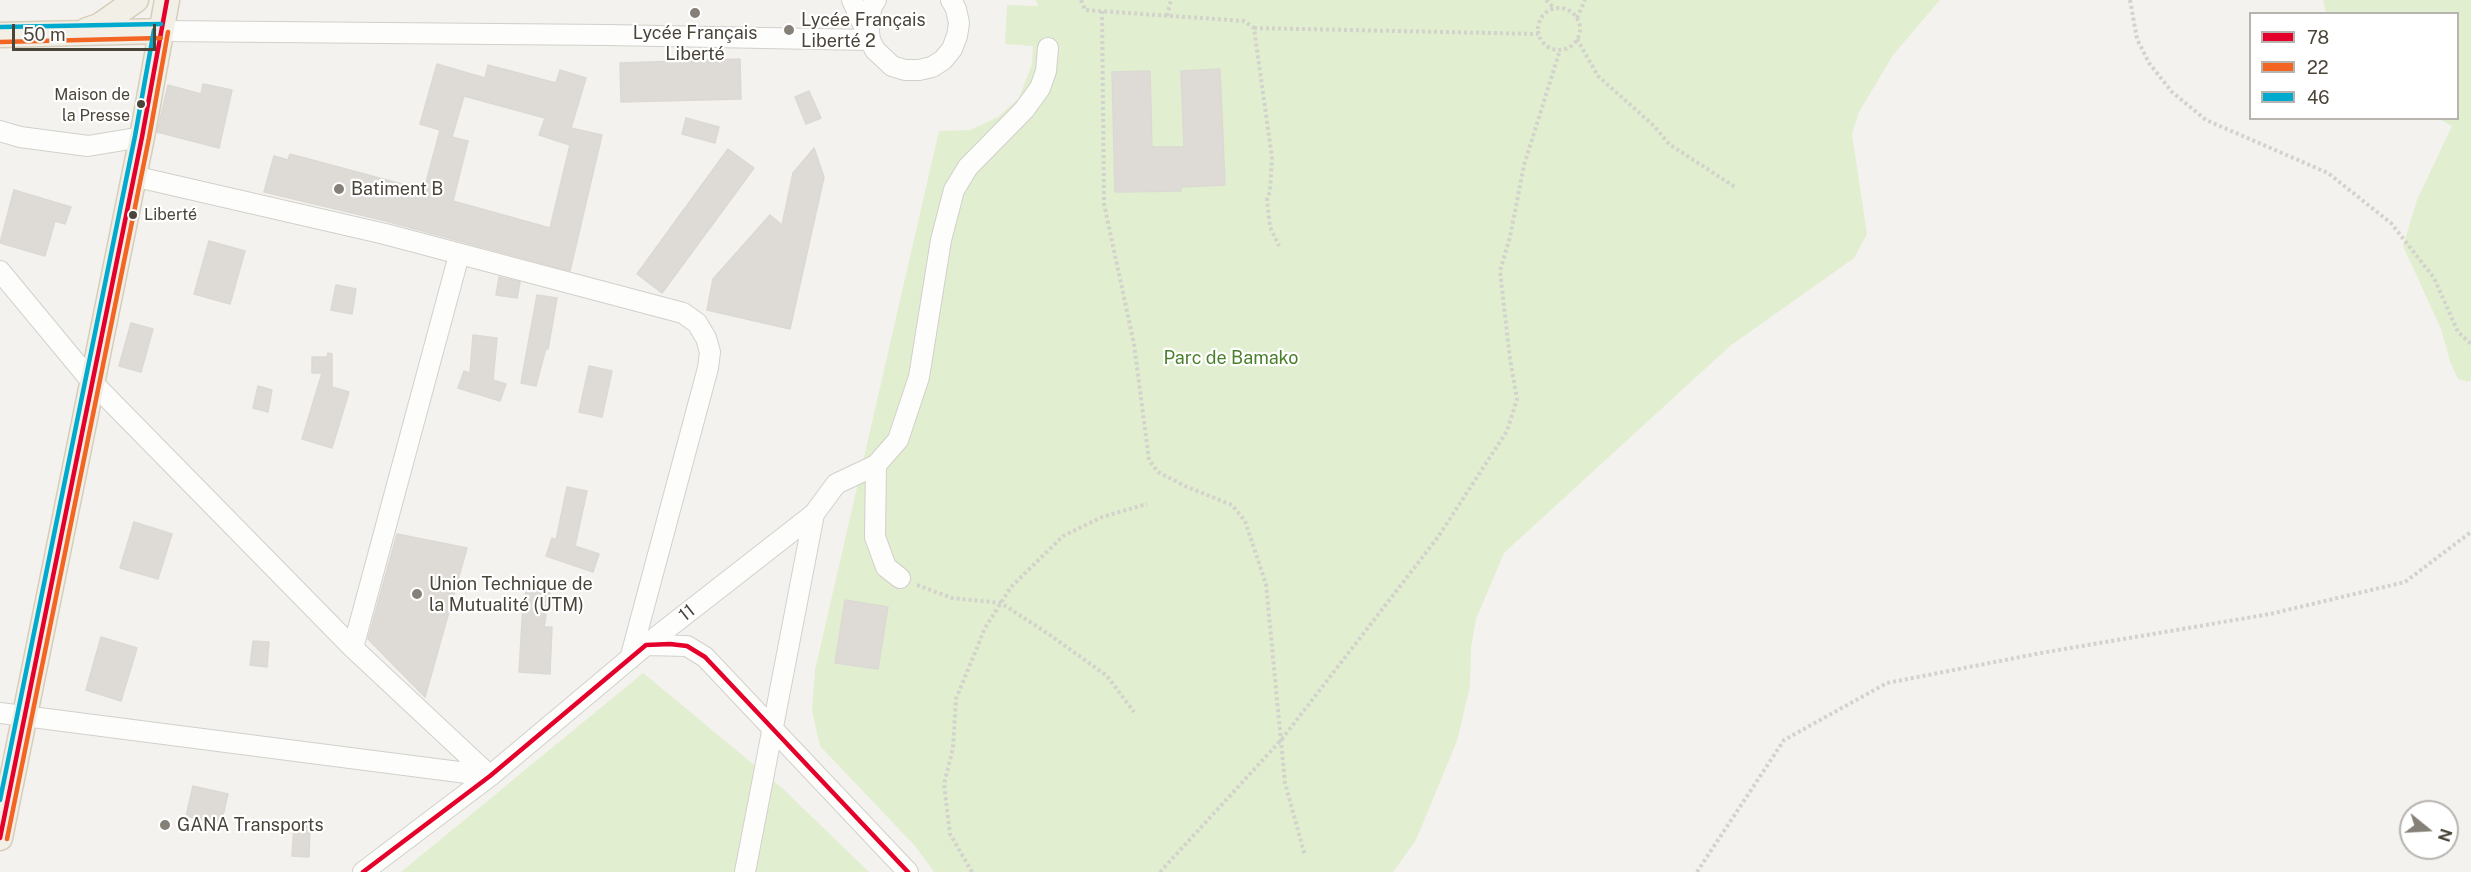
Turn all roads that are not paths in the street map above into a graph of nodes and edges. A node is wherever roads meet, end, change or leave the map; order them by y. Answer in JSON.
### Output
{"nodes":[{"id":1,"x":136,"y":0,"type":"edge"},
{"id":2,"x":167,"y":0,"type":"edge"},
{"id":3,"x":852,"y":0,"type":"edge"},
{"id":4,"x":876,"y":0,"type":"edge"},
{"id":5,"x":951,"y":0,"type":"edge"},
{"id":6,"x":161,"y":31,"type":"junction"},
{"id":7,"x":78,"y":33,"type":"junction"},
{"id":8,"x":0,"y":35,"type":"edge"},
{"id":9,"x":870,"y":40,"type":"junction"},
{"id":10,"x":1048,"y":48,"type":"dead end"},
{"id":11,"x":0,"y":130,"type":"edge"},
{"id":12,"x":142,"y":137,"type":"junction"},
{"id":13,"x":133,"y":176,"type":"junction"},
{"id":14,"x":459,"y":255,"type":"junction"},
{"id":15,"x":0,"y":271,"type":"edge"},
{"id":16,"x":92,"y":381,"type":"junction"},
{"id":17,"x":876,"y":465,"type":"junction"},
{"id":18,"x":814,"y":514,"type":"junction"},
{"id":19,"x":900,"y":578,"type":"road end"},
{"id":20,"x":646,"y":645,"type":"junction"},
{"id":21,"x":353,"y":648,"type":"junction"},
{"id":22,"x":630,"y":659,"type":"junction"},
{"id":23,"x":0,"y":713,"type":"edge"},
{"id":24,"x":26,"y":715,"type":"junction"},
{"id":25,"x":772,"y":728,"type":"junction"},
{"id":26,"x":490,"y":776,"type":"junction"},
{"id":27,"x":0,"y":838,"type":"edge"},
{"id":28,"x":363,"y":872,"type":"edge"},
{"id":29,"x":745,"y":872,"type":"edge"},
{"id":30,"x":908,"y":872,"type":"edge"}],
"edges":[{"from":1,"to":7,"type":"main road"},
{"from":2,"to":6,"type":"main road"},
{"from":3,"to":9,"type":"street"},
{"from":4,"to":9,"type":"street"},
{"from":5,"to":9,"type":"street"},
{"from":6,"to":7,"type":"main road"},
{"from":6,"to":9,"type":"street"},
{"from":6,"to":12,"type":"main road"},
{"from":7,"to":8,"type":"main road"},
{"from":10,"to":17,"type":"street"},
{"from":11,"to":12,"type":"street"},
{"from":12,"to":13,"type":"main road"},
{"from":13,"to":14,"type":"street"},
{"from":13,"to":16,"type":"main road"},
{"from":14,"to":21,"type":"street"},
{"from":14,"to":22,"type":"street"},
{"from":15,"to":16,"type":"street"},
{"from":16,"to":21,"type":"street"},
{"from":16,"to":24,"type":"main road"},
{"from":17,"to":18,"type":"street"},
{"from":17,"to":19,"type":"street"},
{"from":18,"to":20,"type":"street","name":"11"},
{"from":18,"to":25,"type":"street"},
{"from":20,"to":22,"type":"street","name":"11"},
{"from":20,"to":25,"type":"street"},
{"from":21,"to":26,"type":"street"},
{"from":22,"to":26,"type":"street","name":"11"},
{"from":23,"to":24,"type":"street"},
{"from":24,"to":26,"type":"street"},
{"from":24,"to":27,"type":"main road"},
{"from":25,"to":29,"type":"street"},
{"from":25,"to":30,"type":"street"},
{"from":26,"to":28,"type":"street","name":"11"}]}
